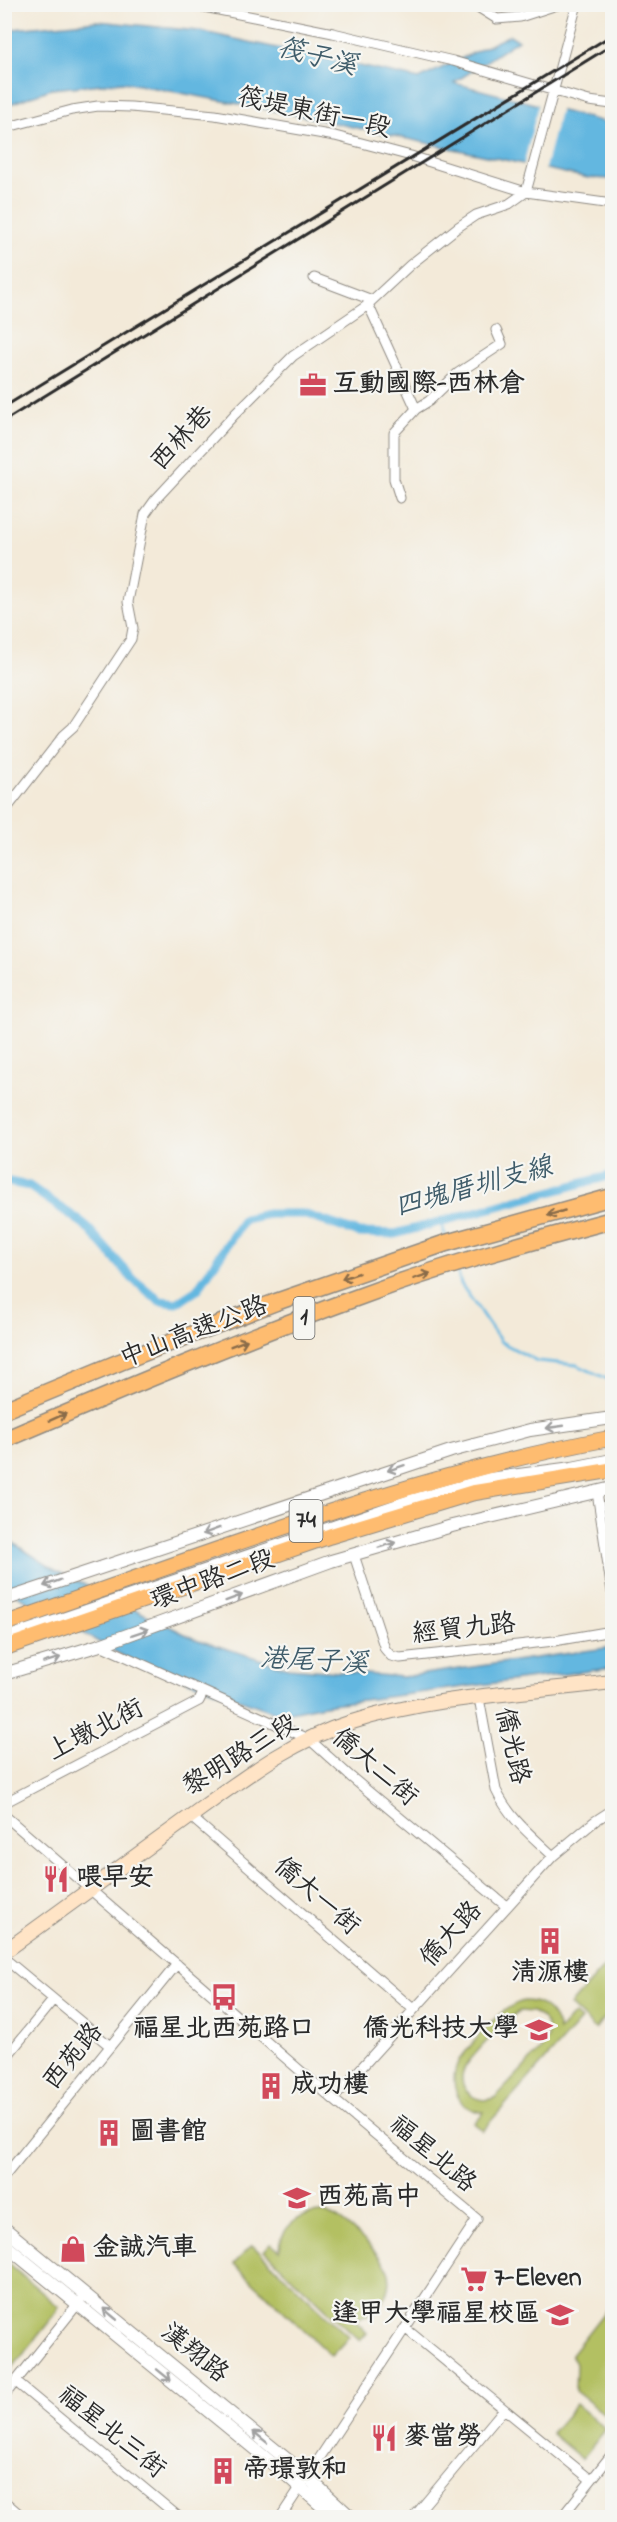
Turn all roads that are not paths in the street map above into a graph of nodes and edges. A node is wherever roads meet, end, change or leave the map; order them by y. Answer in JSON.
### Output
{"nodes":[{"id":1,"x":189,"y":4,"type":"edge"},
{"id":2,"x":474,"y":4,"type":"edge"},
{"id":3,"x":560,"y":4,"type":"edge"},
{"id":4,"x":577,"y":4,"type":"edge"},
{"id":5,"x":553,"y":95,"type":"junction"},
{"id":6,"x":612,"y":104,"type":"edge"},
{"id":7,"x":4,"y":128,"type":"edge"},
{"id":8,"x":527,"y":188,"type":"junction"},
{"id":9,"x":612,"y":204,"type":"edge"},
{"id":10,"x":314,"y":278,"type":"dead end"},
{"id":11,"x":370,"y":302,"type":"junction"},
{"id":12,"x":496,"y":330,"type":"dead end"},
{"id":13,"x":417,"y":409,"type":"junction"},
{"id":14,"x":400,"y":498,"type":"dead end"},
{"id":15,"x":4,"y":812,"type":"edge"},
{"id":16,"x":612,"y":1197,"type":"edge"},
{"id":17,"x":612,"y":1220,"type":"edge"},
{"id":18,"x":4,"y":1410,"type":"edge"},
{"id":19,"x":612,"y":1418,"type":"edge"},
{"id":20,"x":612,"y":1438,"type":"edge"},
{"id":21,"x":4,"y":1440,"type":"edge"},
{"id":22,"x":612,"y":1452,"type":"edge"},
{"id":23,"x":612,"y":1460,"type":"edge"},
{"id":24,"x":612,"y":1470,"type":"edge"},
{"id":25,"x":612,"y":1488,"type":"edge"},
{"id":26,"x":597,"y":1492,"type":"junction"},
{"id":27,"x":354,"y":1555,"type":"junction"},
{"id":28,"x":612,"y":1593,"type":"edge"},
{"id":29,"x":10,"y":1598,"type":"edge"},
{"id":30,"x":56,"y":1618,"type":"junction"},
{"id":31,"x":4,"y":1624,"type":"edge"},
{"id":32,"x":612,"y":1631,"type":"edge"},
{"id":33,"x":4,"y":1632,"type":"edge"},
{"id":34,"x":4,"y":1639,"type":"edge"},
{"id":35,"x":100,"y":1646,"type":"junction"},
{"id":36,"x":4,"y":1648,"type":"edge"},
{"id":37,"x":4,"y":1674,"type":"edge"},
{"id":38,"x":612,"y":1682,"type":"edge"},
{"id":39,"x":203,"y":1693,"type":"junction"},
{"id":40,"x":479,"y":1698,"type":"junction"},
{"id":41,"x":309,"y":1739,"type":"junction"},
{"id":42,"x":4,"y":1803,"type":"edge"},
{"id":43,"x":612,"y":1810,"type":"edge"},
{"id":44,"x":4,"y":1815,"type":"edge"},
{"id":45,"x":190,"y":1816,"type":"junction"},
{"id":46,"x":553,"y":1856,"type":"junction"},
{"id":47,"x":89,"y":1890,"type":"junction"},
{"id":48,"x":506,"y":1906,"type":"junction"},
{"id":49,"x":4,"y":1952,"type":"edge"},
{"id":50,"x":4,"y":1958,"type":"edge"},
{"id":51,"x":177,"y":1964,"type":"junction"},
{"id":52,"x":53,"y":2000,"type":"junction"},
{"id":53,"x":413,"y":2009,"type":"junction"},
{"id":54,"x":110,"y":2046,"type":"junction"},
{"id":55,"x":4,"y":2060,"type":"edge"},
{"id":56,"x":333,"y":2099,"type":"junction"},
{"id":57,"x":4,"y":2177,"type":"edge"},
{"id":58,"x":4,"y":2228,"type":"edge"},
{"id":59,"x":4,"y":2244,"type":"edge"},
{"id":60,"x":82,"y":2299,"type":"junction"},
{"id":61,"x":405,"y":2328,"type":"junction"},
{"id":62,"x":16,"y":2382,"type":"junction"},
{"id":63,"x":4,"y":2396,"type":"edge"},
{"id":64,"x":504,"y":2409,"type":"junction"},
{"id":65,"x":612,"y":2454,"type":"edge"},
{"id":66,"x":591,"y":2480,"type":"junction"},
{"id":67,"x":303,"y":2482,"type":"junction"},
{"id":68,"x":4,"y":2501,"type":"edge"},
{"id":69,"x":24,"y":2517,"type":"edge"},
{"id":70,"x":180,"y":2517,"type":"edge"},
{"id":71,"x":280,"y":2517,"type":"edge"},
{"id":72,"x":335,"y":2517,"type":"edge"},
{"id":73,"x":352,"y":2517,"type":"edge"},
{"id":74,"x":413,"y":2517,"type":"edge"},
{"id":75,"x":561,"y":2517,"type":"edge"}],
"edges":[{"from":1,"to":5,"type":"street"},
{"from":2,"to":3,"type":"street"},
{"from":4,"to":5,"type":"street"},
{"from":5,"to":6,"type":"street"},
{"from":5,"to":8,"type":"street"},
{"from":7,"to":8,"type":"street","name":"筏堤東街一段"},
{"from":8,"to":9,"type":"street","name":"筏堤東街一段"},
{"from":8,"to":11,"type":"street","name":"西林巷"},
{"from":10,"to":11,"type":"street"},
{"from":11,"to":13,"type":"street"},
{"from":11,"to":15,"type":"street","name":"西林巷"},
{"from":12,"to":13,"type":"street"},
{"from":13,"to":14,"type":"street"},
{"from":16,"to":18,"type":"highway","name":"中山高速公路","number":"1","one_way":true},
{"from":21,"to":17,"type":"highway","name":"中山高速公路","number":"1","one_way":true},
{"from":19,"to":29,"type":"street","name":"環中路二段","one_way":true},
{"from":20,"to":31,"type":"highway","number":"74"},
{"from":22,"to":30,"type":"street","name":"環中路二段"},
{"from":23,"to":30,"type":"street","name":"環中路二段"},
{"from":24,"to":36,"type":"highway","number":"74"},
{"from":25,"to":26,"type":"street","name":"環中路二段"},
{"from":27,"to":26,"type":"street","name":"環中路二段","one_way":true},
{"from":26,"to":28,"type":"street"},
{"from":27,"to":32,"type":"street","name":"經貿九路"},
{"from":35,"to":27,"type":"street","name":"環中路二段","one_way":true},
{"from":30,"to":33,"type":"street"},
{"from":30,"to":34,"type":"street"},
{"from":37,"to":35,"type":"street","name":"環中路二段","one_way":true},
{"from":35,"to":39,"type":"street","name":"僑大二街"},
{"from":38,"to":40,"type":"main road","name":"黎明路三段"},
{"from":39,"to":41,"type":"street","name":"僑大二街"},
{"from":39,"to":42,"type":"street","name":"上墩北街"},
{"from":40,"to":41,"type":"main road","name":"黎明路三段"},
{"from":40,"to":46,"type":"street","name":"僑光路"},
{"from":41,"to":45,"type":"main road","name":"黎明路三段"},
{"from":41,"to":48,"type":"street","name":"僑大二街"},
{"from":43,"to":46,"type":"street","name":"僑大路"},
{"from":44,"to":47,"type":"street","name":"福星北路"},
{"from":45,"to":47,"type":"main road","name":"黎明路三段"},
{"from":45,"to":53,"type":"street","name":"僑大一街"},
{"from":46,"to":48,"type":"street","name":"僑大路"},
{"from":47,"to":49,"type":"main road","name":"黎明路三段"},
{"from":47,"to":51,"type":"street","name":"福星北路"},
{"from":48,"to":53,"type":"street","name":"僑大路"},
{"from":50,"to":52,"type":"street"},
{"from":51,"to":54,"type":"street","name":"西苑路"},
{"from":51,"to":56,"type":"street","name":"福星北路"},
{"from":52,"to":54,"type":"street"},
{"from":52,"to":55,"type":"street"},
{"from":53,"to":56,"type":"street","name":"僑大路"},
{"from":54,"to":57,"type":"street","name":"西苑路"},
{"from":56,"to":61,"type":"street","name":"福星北路"},
{"from":58,"to":60,"type":"street","name":"漢翔路"},
{"from":59,"to":60,"type":"street","name":"漢翔路"},
{"from":60,"to":62,"type":"street"},
{"from":60,"to":67,"type":"street","name":"漢翔路"},
{"from":61,"to":64,"type":"street"},
{"from":61,"to":67,"type":"street","name":"福星北路"},
{"from":62,"to":63,"type":"street"},
{"from":62,"to":70,"type":"street","name":"福星北三街"},
{"from":64,"to":66,"type":"street"},
{"from":64,"to":74,"type":"street"},
{"from":65,"to":66,"type":"street"},
{"from":66,"to":75,"type":"street"},
{"from":67,"to":71,"type":"street","name":"福星北路"},
{"from":67,"to":72,"type":"street","name":"漢翔路"},
{"from":67,"to":73,"type":"street","name":"漢翔路"},
{"from":68,"to":69,"type":"street"}]}
